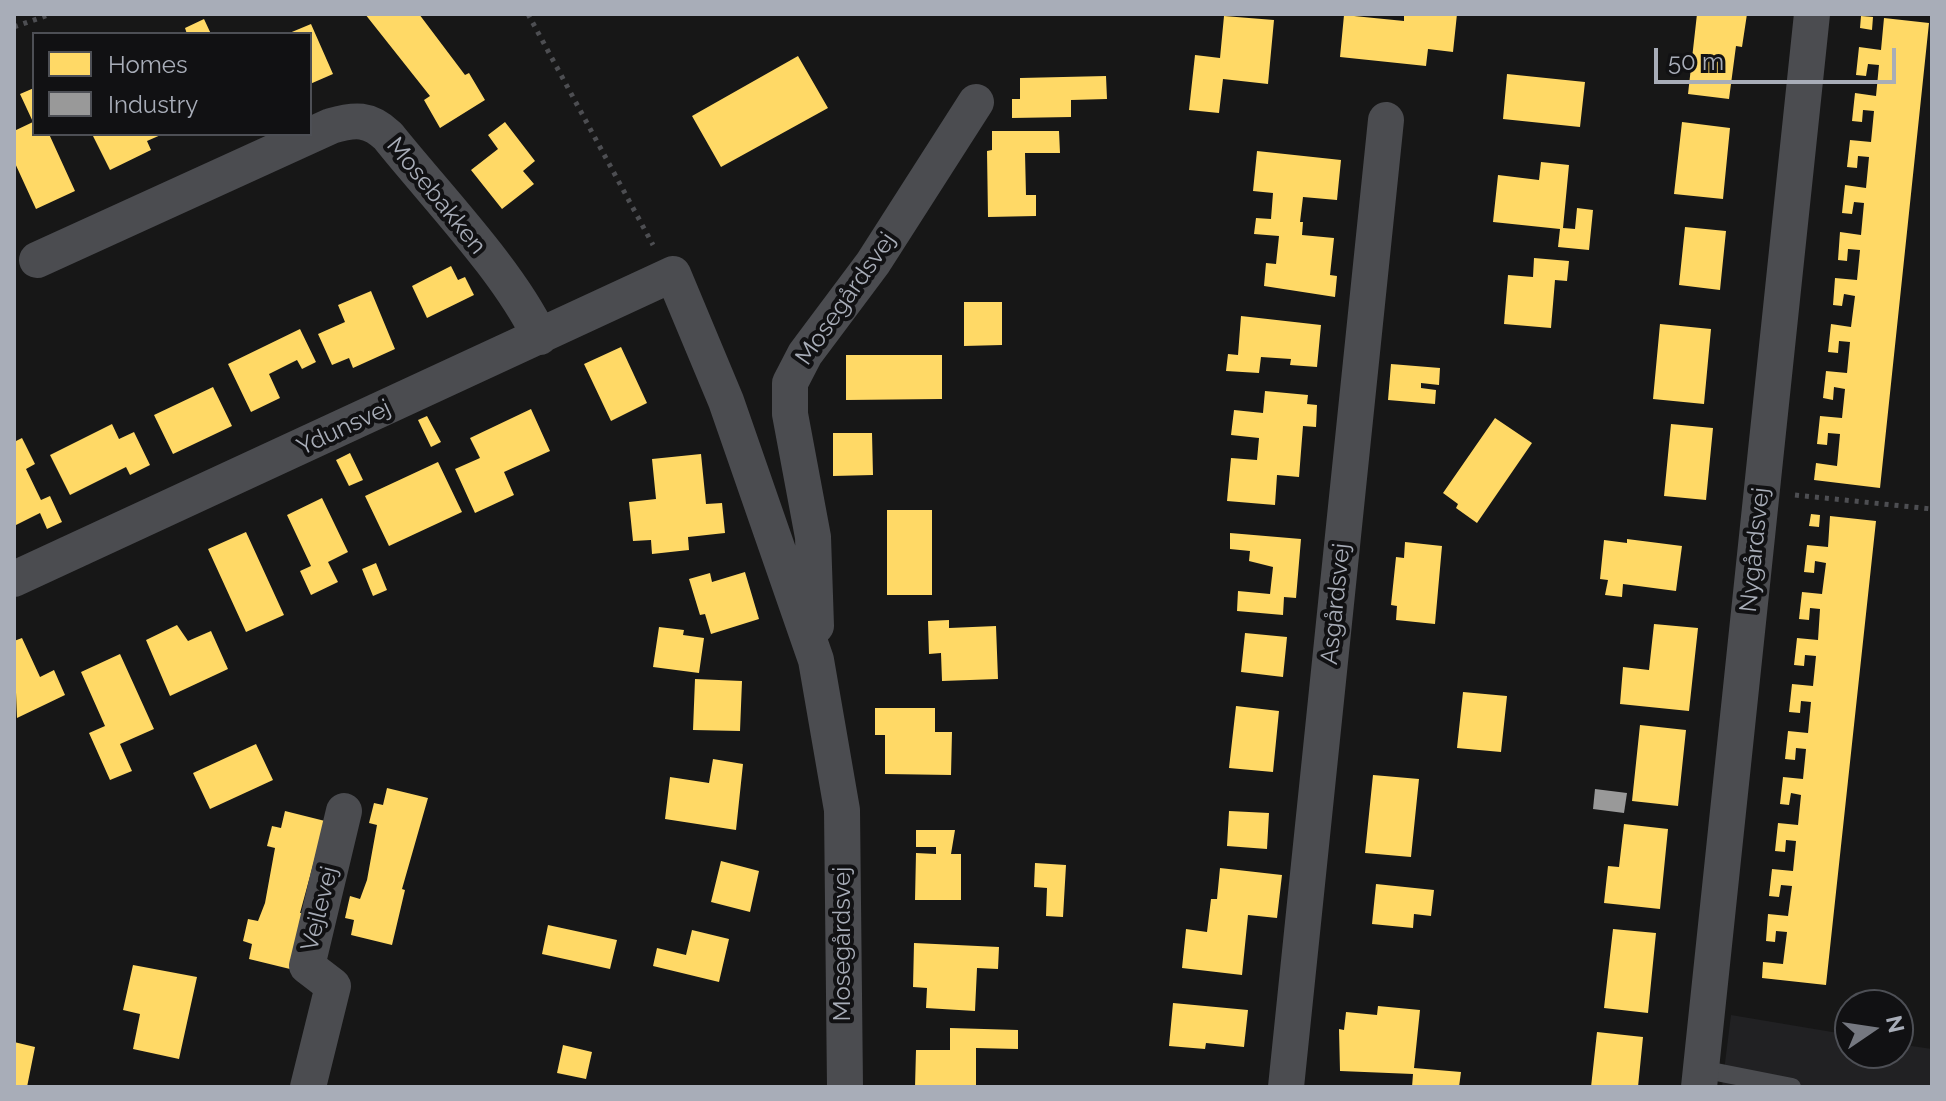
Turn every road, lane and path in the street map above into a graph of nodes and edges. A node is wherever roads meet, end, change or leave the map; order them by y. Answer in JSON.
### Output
{"nodes":[{"id":1,"x":51,"y":14,"type":"edge"},
{"id":2,"x":528,"y":14,"type":"edge"},
{"id":3,"x":1812,"y":14,"type":"edge"},
{"id":4,"x":14,"y":27,"type":"edge"},
{"id":5,"x":976,"y":102,"type":"dead end"},
{"id":6,"x":1386,"y":120,"type":"dead end"},
{"id":7,"x":312,"y":135,"type":"edge"},
{"id":8,"x":309,"y":136,"type":"edge"},
{"id":9,"x":37,"y":260,"type":"dead end"},
{"id":10,"x":670,"y":275,"type":"junction"},
{"id":11,"x":540,"y":337,"type":"junction"},
{"id":12,"x":1762,"y":491,"type":"junction"},
{"id":13,"x":1932,"y":509,"type":"edge"},
{"id":14,"x":14,"y":579,"type":"edge"},
{"id":15,"x":816,"y":660,"type":"junction"},
{"id":16,"x":344,"y":811,"type":"dead end"},
{"id":17,"x":1700,"y":1078,"type":"edge"},
{"id":18,"x":308,"y":1087,"type":"edge"},
{"id":19,"x":845,"y":1087,"type":"edge"},
{"id":20,"x":1286,"y":1087,"type":"edge"},
{"id":21,"x":1794,"y":1087,"type":"edge"}],
"edges":[{"from":1,"to":4,"type":"path"},
{"from":2,"to":10,"type":"path"},
{"from":3,"to":12,"type":"street","name":"Nygårdsvej"},
{"from":5,"to":15,"type":"street","name":"Mosegårdsvej"},
{"from":6,"to":20,"type":"street","name":"Asgårdsvej"},
{"from":7,"to":11,"type":"street","name":"Mosebakken"},
{"from":8,"to":9,"type":"street","name":"Mosebakken"},
{"from":10,"to":11,"type":"street","name":"Ydunsvej"},
{"from":10,"to":15,"type":"street","name":"Mosegårdsvej"},
{"from":11,"to":14,"type":"street","name":"Ydunsvej"},
{"from":12,"to":13,"type":"path"},
{"from":12,"to":17,"type":"street","name":"Nygårdsvej"},
{"from":15,"to":19,"type":"street","name":"Mosegårdsvej"},
{"from":16,"to":18,"type":"street","name":"Vejlevej"},
{"from":17,"to":21,"type":"lane"}]}
